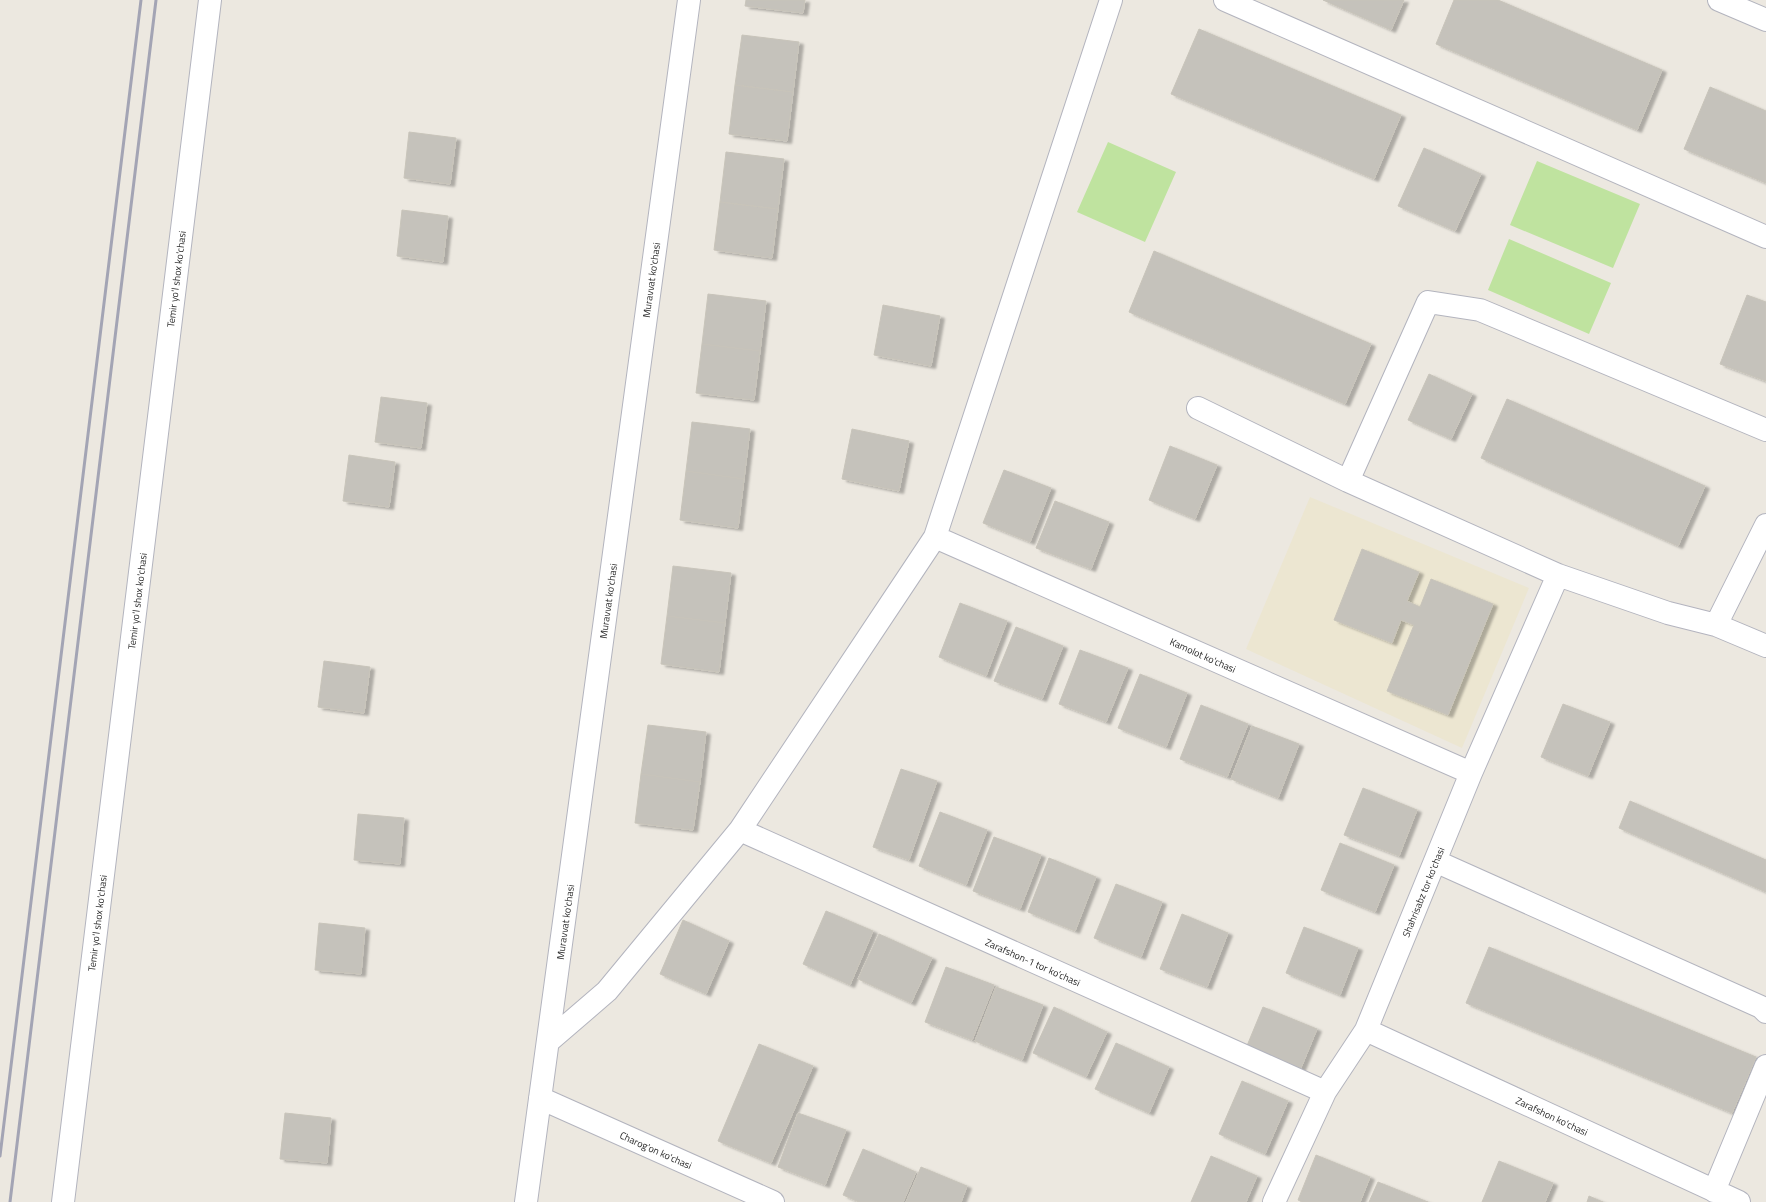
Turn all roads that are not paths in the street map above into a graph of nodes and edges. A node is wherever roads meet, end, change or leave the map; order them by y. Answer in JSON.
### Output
{"nodes":[{"id":1,"x":210,"y":0,"type":"edge"},
{"id":2,"x":689,"y":0,"type":"edge"},
{"id":3,"x":1111,"y":0,"type":"edge"},
{"id":4,"x":1225,"y":0,"type":"edge"},
{"id":5,"x":1719,"y":0,"type":"edge"},
{"id":6,"x":1766,"y":20,"type":"edge"},
{"id":7,"x":1766,"y":237,"type":"edge"},
{"id":8,"x":1198,"y":408,"type":"dead end"},
{"id":9,"x":1766,"y":430,"type":"edge"},
{"id":10,"x":1348,"y":481,"type":"junction"},
{"id":11,"x":1766,"y":525,"type":"edge"},
{"id":12,"x":935,"y":537,"type":"junction"},
{"id":13,"x":1558,"y":575,"type":"junction"},
{"id":14,"x":1716,"y":625,"type":"junction"},
{"id":15,"x":1766,"y":646,"type":"edge"},
{"id":16,"x":1471,"y":773,"type":"junction"},
{"id":17,"x":740,"y":830,"type":"junction"},
{"id":18,"x":1435,"y":861,"type":"junction"},
{"id":19,"x":1766,"y":1012,"type":"edge"},
{"id":20,"x":1366,"y":1030,"type":"junction"},
{"id":21,"x":548,"y":1041,"type":"junction"},
{"id":22,"x":1766,"y":1066,"type":"edge"},
{"id":23,"x":1325,"y":1092,"type":"junction"},
{"id":24,"x":540,"y":1098,"type":"junction"},
{"id":25,"x":1714,"y":1190,"type":"junction"},
{"id":26,"x":63,"y":1202,"type":"edge"},
{"id":27,"x":526,"y":1202,"type":"edge"},
{"id":28,"x":773,"y":1202,"type":"edge"},
{"id":29,"x":1274,"y":1202,"type":"edge"},
{"id":30,"x":1739,"y":1202,"type":"edge"}],
"edges":[{"from":1,"to":26,"type":"street","name":"Temir yo'l shox ko'chasi"},
{"from":2,"to":21,"type":"street","name":"Muravvat ko'chasi"},
{"from":3,"to":12,"type":"street"},
{"from":4,"to":7,"type":"street"},
{"from":5,"to":6,"type":"street"},
{"from":8,"to":10,"type":"street"},
{"from":9,"to":10,"type":"street"},
{"from":10,"to":13,"type":"street"},
{"from":11,"to":14,"type":"street"},
{"from":12,"to":16,"type":"street","name":"Kamolot ko'chasi"},
{"from":12,"to":17,"type":"street"},
{"from":13,"to":14,"type":"street"},
{"from":13,"to":16,"type":"street","name":"Shahrisabz tor ko'chasi"},
{"from":14,"to":15,"type":"street"},
{"from":16,"to":18,"type":"street","name":"Shahrisabz tor ko'chasi"},
{"from":17,"to":21,"type":"street"},
{"from":17,"to":23,"type":"street","name":"Zarafshon-1 tor ko'chasi"},
{"from":18,"to":19,"type":"street"},
{"from":18,"to":20,"type":"street","name":"Shahrisabz tor ko'chasi"},
{"from":20,"to":23,"type":"street","name":"Shahrisabz tor ko'chasi"},
{"from":20,"to":25,"type":"street","name":"Zarafshon ko'chasi"},
{"from":21,"to":24,"type":"street","name":"Muravvat ko'chasi"},
{"from":22,"to":25,"type":"street"},
{"from":23,"to":29,"type":"street","name":"Shahrisabz tor ko'chasi"},
{"from":24,"to":27,"type":"street","name":"Muravvat ko'chasi"},
{"from":24,"to":28,"type":"street","name":"Charog'on ko'chasi"},
{"from":25,"to":30,"type":"street","name":"Zarafshon ko'chasi"}]}
